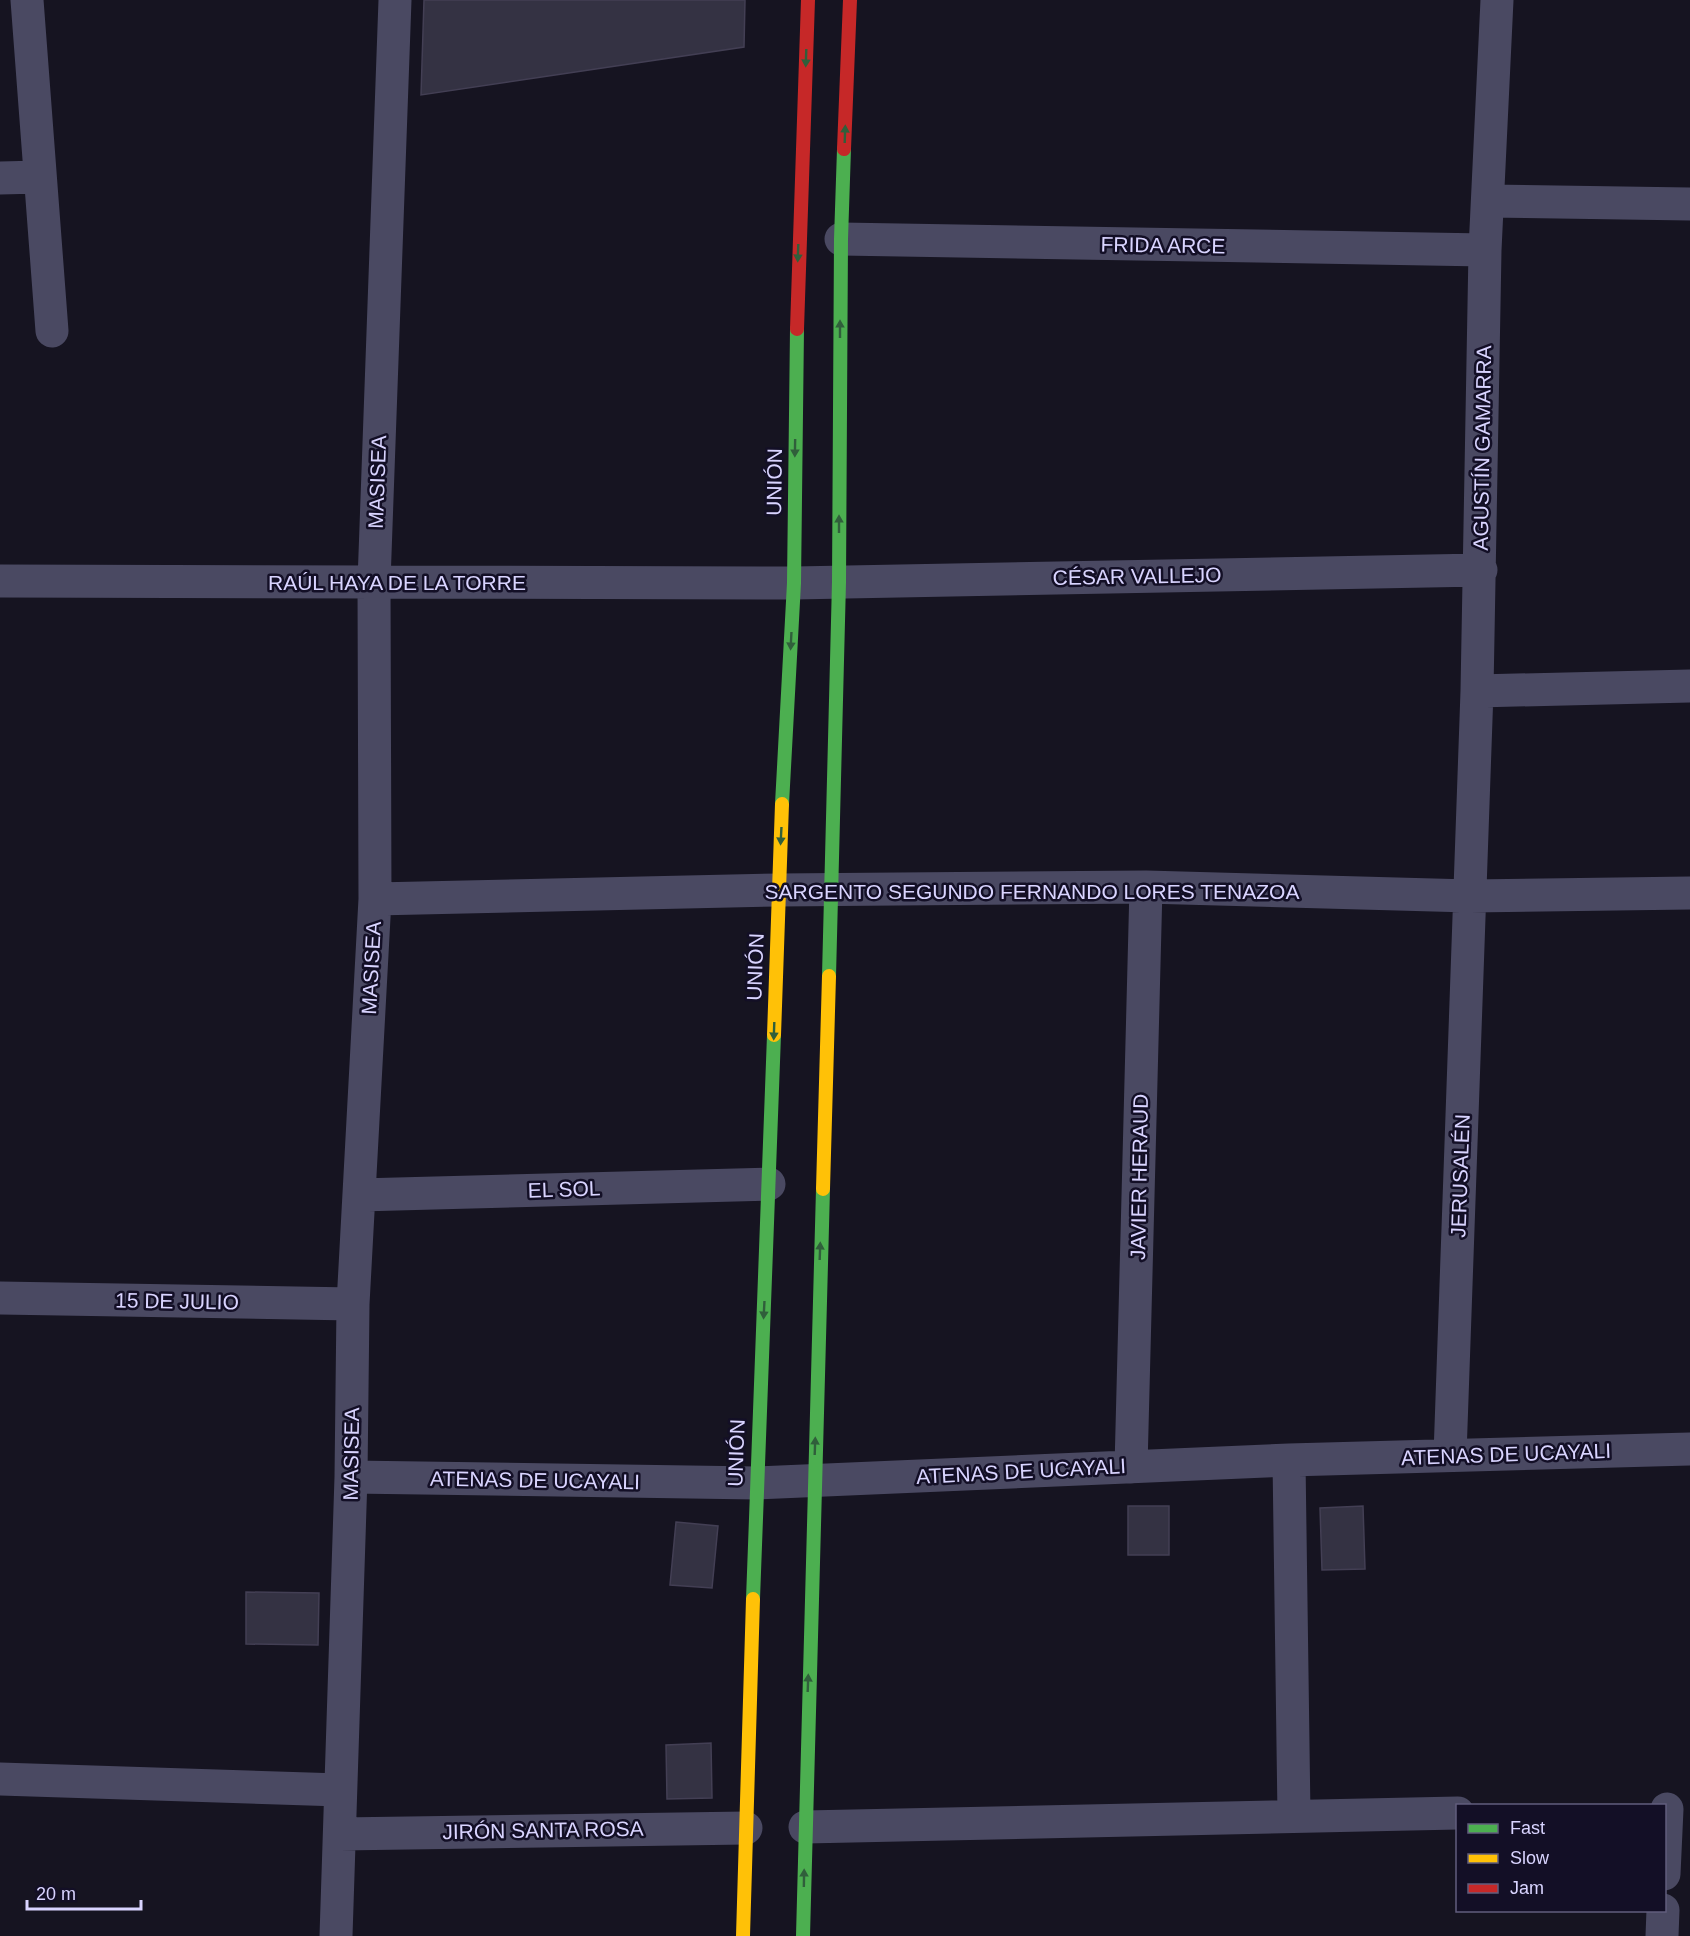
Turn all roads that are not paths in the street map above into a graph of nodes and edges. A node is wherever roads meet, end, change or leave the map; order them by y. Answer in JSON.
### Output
{"nodes":[{"id":1,"x":27,"y":0,"type":"edge"},
{"id":2,"x":395,"y":0,"type":"edge"},
{"id":3,"x":808,"y":0,"type":"edge"},
{"id":4,"x":850,"y":0,"type":"edge"},
{"id":5,"x":1497,"y":0,"type":"edge"},
{"id":6,"x":40,"y":177,"type":"junction"},
{"id":7,"x":0,"y":178,"type":"edge"},
{"id":8,"x":1488,"y":201,"type":"junction"},
{"id":9,"x":1690,"y":204,"type":"edge"},
{"id":10,"x":841,"y":239,"type":"junction"},
{"id":11,"x":1485,"y":250,"type":"junction"},
{"id":12,"x":52,"y":331,"type":"dead end"},
{"id":13,"x":1480,"y":570,"type":"junction"},
{"id":14,"x":0,"y":581,"type":"edge"},
{"id":15,"x":374,"y":582,"type":"junction"},
{"id":16,"x":839,"y":582,"type":"junction"},
{"id":17,"x":794,"y":583,"type":"junction"},
{"id":18,"x":1690,"y":686,"type":"edge"},
{"id":19,"x":1477,"y":691,"type":"junction"},
{"id":20,"x":1146,"y":887,"type":"junction"},
{"id":21,"x":778,"y":890,"type":"junction"},
{"id":22,"x":831,"y":890,"type":"junction"},
{"id":23,"x":1690,"y":893,"type":"edge"},
{"id":24,"x":1470,"y":896,"type":"junction"},
{"id":25,"x":375,"y":899,"type":"junction"},
{"id":26,"x":769,"y":1184,"type":"junction"},
{"id":27,"x":359,"y":1195,"type":"junction"},
{"id":28,"x":0,"y":1298,"type":"edge"},
{"id":29,"x":353,"y":1304,"type":"junction"},
{"id":30,"x":1690,"y":1449,"type":"edge"},
{"id":31,"x":1450,"y":1455,"type":"junction"},
{"id":32,"x":1289,"y":1460,"type":"junction"},
{"id":33,"x":1131,"y":1467,"type":"junction"},
{"id":34,"x":351,"y":1477,"type":"junction"},
{"id":35,"x":814,"y":1481,"type":"junction"},
{"id":36,"x":756,"y":1483,"type":"junction"},
{"id":37,"x":0,"y":1779,"type":"edge"},
{"id":38,"x":340,"y":1790,"type":"junction"},
{"id":39,"x":1674,"y":1809,"type":"edge"},
{"id":40,"x":1456,"y":1813,"type":"edge"},
{"id":41,"x":1294,"y":1816,"type":"junction"},
{"id":42,"x":805,"y":1827,"type":"junction"},
{"id":43,"x":746,"y":1828,"type":"junction"},
{"id":44,"x":340,"y":1834,"type":"junction"},
{"id":45,"x":1666,"y":1867,"type":"edge"},
{"id":46,"x":1663,"y":1912,"type":"edge"},
{"id":47,"x":336,"y":1936,"type":"edge"},
{"id":48,"x":743,"y":1936,"type":"edge"},
{"id":49,"x":803,"y":1936,"type":"edge"},
{"id":50,"x":1662,"y":1936,"type":"edge"}],
"edges":[{"from":1,"to":6,"type":"street"},
{"from":2,"to":15,"type":"street","name":"MASISEA"},
{"from":3,"to":17,"type":"main road","name":"UNIÓN","one_way":true},
{"from":10,"to":4,"type":"main road","one_way":true},
{"from":5,"to":8,"type":"street","name":"AGUSTÍN GAMARRA"},
{"from":6,"to":7,"type":"street"},
{"from":6,"to":12,"type":"street"},
{"from":8,"to":9,"type":"street"},
{"from":8,"to":11,"type":"street","name":"AGUSTÍN GAMARRA"},
{"from":10,"to":11,"type":"street","name":"FRIDA ARCE"},
{"from":16,"to":10,"type":"main road","one_way":true},
{"from":11,"to":13,"type":"street","name":"AGUSTÍN GAMARRA"},
{"from":13,"to":16,"type":"street","name":"CÉSAR VALLEJO"},
{"from":13,"to":19,"type":"street","name":"AGUSTÍN GAMARRA"},
{"from":14,"to":15,"type":"street","name":"RAÚL HAYA DE LA TORRE"},
{"from":15,"to":17,"type":"street","name":"RAÚL HAYA DE LA TORRE"},
{"from":15,"to":25,"type":"street","name":"MASISEA"},
{"from":16,"to":17,"type":"street","name":"CÉSAR VALLEJO"},
{"from":16,"to":22,"type":"main road"},
{"from":17,"to":21,"type":"main road","name":"UNIÓN","one_way":true},
{"from":18,"to":19,"type":"street"},
{"from":19,"to":24,"type":"street","name":"AGUSTÍN GAMARRA"},
{"from":20,"to":22,"type":"street","name":"SARGENTO SEGUNDO FERNANDO LORES TENAZOA"},
{"from":20,"to":24,"type":"street","name":"SARGENTO SEGUNDO FERNANDO LORES TENAZOA"},
{"from":20,"to":33,"type":"street","name":"JAVIER HERAUD"},
{"from":21,"to":22,"type":"street","name":"SARGENTO SEGUNDO FERNANDO LORES TENAZOA"},
{"from":21,"to":25,"type":"street","name":"SARGENTO SEGUNDO FERNANDO LORES TENAZOA"},
{"from":21,"to":26,"type":"main road","name":"UNIÓN","one_way":true},
{"from":35,"to":22,"type":"main road","one_way":true},
{"from":23,"to":24,"type":"street","name":"SARGENTO SEGUNDO FERNANDO LORES TENAZOA"},
{"from":24,"to":31,"type":"street","name":"JERUSALÉN"},
{"from":25,"to":27,"type":"street","name":"MASISEA"},
{"from":26,"to":27,"type":"street","name":"EL SOL"},
{"from":26,"to":36,"type":"main road","name":"UNIÓN","one_way":true},
{"from":27,"to":29,"type":"street","name":"MASISEA"},
{"from":28,"to":29,"type":"street","name":"15 DE JULIO"},
{"from":29,"to":34,"type":"street","name":"MASISEA"},
{"from":30,"to":31,"type":"street","name":"ATENAS DE UCAYALI"},
{"from":31,"to":32,"type":"street","name":"ATENAS DE UCAYALI"},
{"from":32,"to":33,"type":"street","name":"ATENAS DE UCAYALI"},
{"from":32,"to":41,"type":"street"},
{"from":33,"to":35,"type":"street","name":"ATENAS DE UCAYALI"},
{"from":34,"to":36,"type":"street","name":"ATENAS DE UCAYALI"},
{"from":34,"to":38,"type":"street","name":"MASISEA"},
{"from":35,"to":36,"type":"street","name":"ATENAS DE UCAYALI"},
{"from":42,"to":35,"type":"main road","one_way":true},
{"from":36,"to":43,"type":"main road","name":"UNIÓN"},
{"from":37,"to":38,"type":"street"},
{"from":38,"to":44,"type":"street","name":"MASISEA"},
{"from":39,"to":45,"type":"street"},
{"from":40,"to":41,"type":"street"},
{"from":41,"to":42,"type":"street"},
{"from":49,"to":42,"type":"main road","one_way":true},
{"from":43,"to":44,"type":"street","name":"JIRÓN SANTA ROSA"},
{"from":43,"to":48,"type":"main road","name":"UNIÓN"},
{"from":44,"to":47,"type":"street","name":"MASISEA"},
{"from":46,"to":50,"type":"street"}]}
